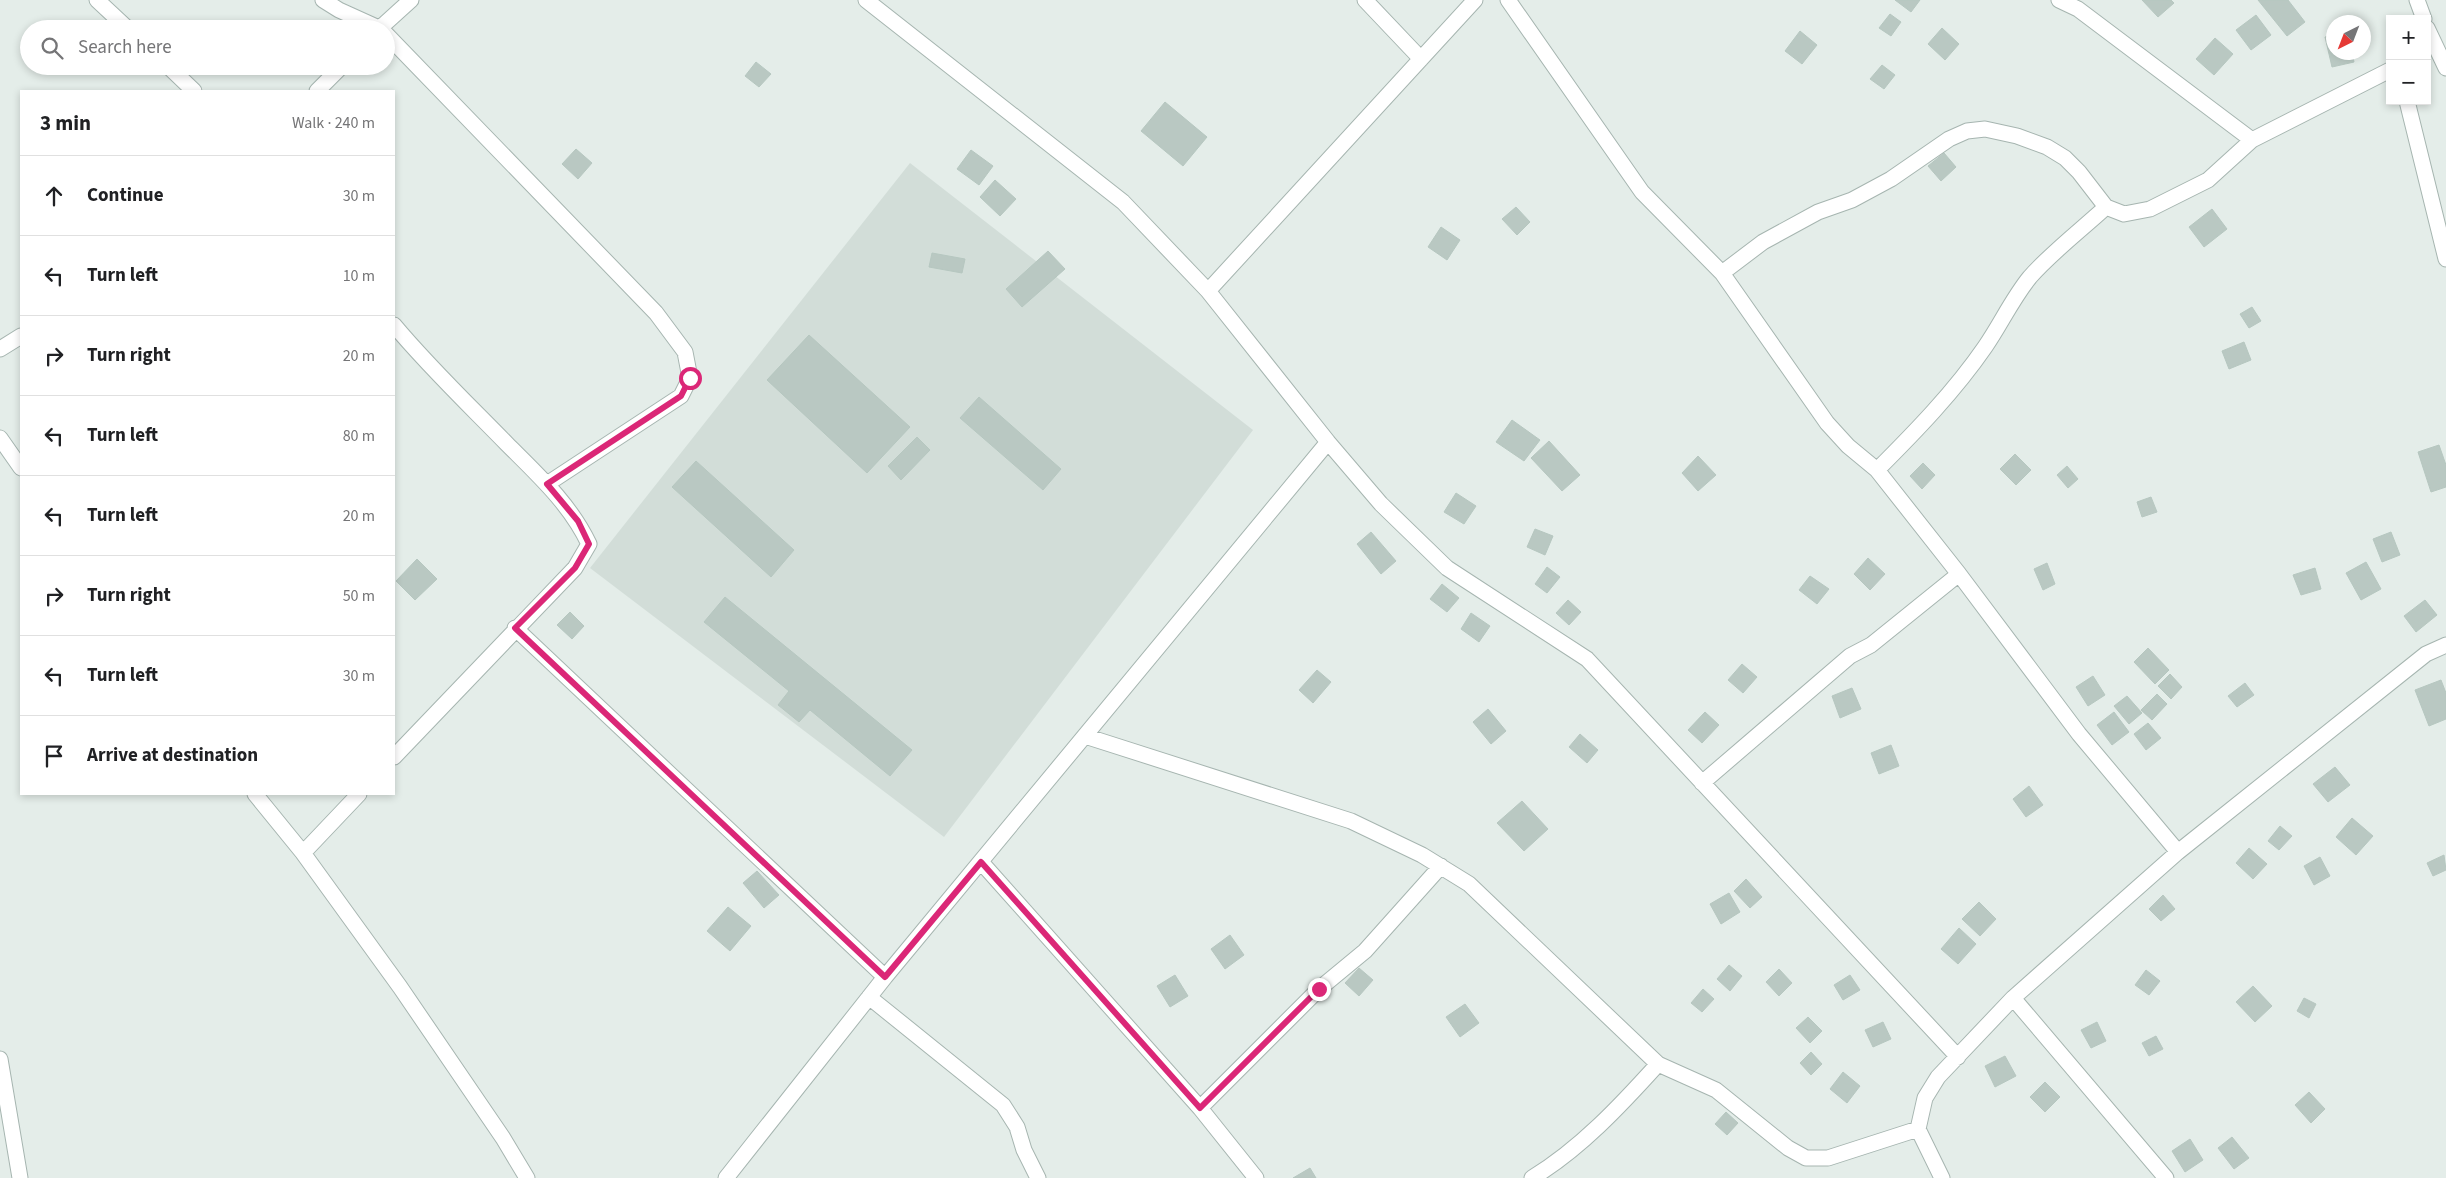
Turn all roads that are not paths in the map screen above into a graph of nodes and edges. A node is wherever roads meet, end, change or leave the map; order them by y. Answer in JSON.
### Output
{"nodes":[{"id":1,"x":97,"y":0,"type":"edge"},
{"id":2,"x":323,"y":0,"type":"edge"},
{"id":3,"x":411,"y":0,"type":"edge"},
{"id":4,"x":866,"y":0,"type":"edge"},
{"id":5,"x":1365,"y":0,"type":"edge"},
{"id":6,"x":1475,"y":0,"type":"edge"},
{"id":7,"x":1508,"y":0,"type":"edge"},
{"id":8,"x":2059,"y":0,"type":"edge"},
{"id":9,"x":2417,"y":0,"type":"edge"},
{"id":10,"x":2083,"y":5,"type":"edge"},
{"id":11,"x":2423,"y":15,"type":"edge"},
{"id":12,"x":118,"y":20,"type":"edge"},
{"id":13,"x":360,"y":20,"type":"edge"},
{"id":14,"x":392,"y":20,"type":"edge"},
{"id":15,"x":395,"y":43,"type":"edge"},
{"id":16,"x":2431,"y":48,"type":"edge"},
{"id":17,"x":1421,"y":59,"type":"junction"},
{"id":18,"x":2446,"y":68,"type":"edge"},
{"id":19,"x":2386,"y":72,"type":"edge"},
{"id":20,"x":177,"y":75,"type":"edge"},
{"id":21,"x":333,"y":75,"type":"edge"},
{"id":22,"x":193,"y":90,"type":"edge"},
{"id":23,"x":318,"y":90,"type":"edge"},
{"id":24,"x":2408,"y":105,"type":"edge"},
{"id":25,"x":2252,"y":140,"type":"junction"},
{"id":26,"x":2106,"y":207,"type":"junction"},
{"id":27,"x":2446,"y":259,"type":"edge"},
{"id":28,"x":1722,"y":273,"type":"junction"},
{"id":29,"x":1208,"y":291,"type":"junction"},
{"id":30,"x":395,"y":326,"type":"edge"},
{"id":31,"x":20,"y":337,"type":"edge"},
{"id":32,"x":0,"y":349,"type":"edge"},
{"id":33,"x":0,"y":438,"type":"edge"},
{"id":34,"x":1328,"y":442,"type":"junction"},
{"id":35,"x":20,"y":467,"type":"edge"},
{"id":36,"x":1877,"y":470,"type":"junction"},
{"id":37,"x":547,"y":484,"type":"junction"},
{"id":38,"x":1959,"y":574,"type":"junction"},
{"id":39,"x":515,"y":628,"type":"junction"},
{"id":40,"x":2446,"y":646,"type":"edge"},
{"id":41,"x":1086,"y":736,"type":"junction"},
{"id":42,"x":395,"y":756,"type":"edge"},
{"id":43,"x":1702,"y":783,"type":"junction"},
{"id":44,"x":256,"y":795,"type":"edge"},
{"id":45,"x":358,"y":795,"type":"edge"},
{"id":46,"x":2178,"y":852,"type":"junction"},
{"id":47,"x":303,"y":853,"type":"junction"},
{"id":48,"x":981,"y":862,"type":"junction"},
{"id":49,"x":1441,"y":866,"type":"junction"},
{"id":50,"x":885,"y":977,"type":"junction"},
{"id":51,"x":869,"y":997,"type":"junction"},
{"id":52,"x":2013,"y":998,"type":"junction"},
{"id":53,"x":1958,"y":1057,"type":"junction"},
{"id":54,"x":0,"y":1059,"type":"edge"},
{"id":55,"x":1658,"y":1064,"type":"junction"},
{"id":56,"x":1200,"y":1108,"type":"junction"},
{"id":57,"x":1918,"y":1129,"type":"junction"},
{"id":58,"x":1553,"y":1173,"type":"edge"},
{"id":59,"x":20,"y":1178,"type":"edge"},
{"id":60,"x":527,"y":1178,"type":"edge"},
{"id":61,"x":726,"y":1178,"type":"edge"},
{"id":62,"x":1038,"y":1178,"type":"edge"},
{"id":63,"x":1256,"y":1178,"type":"edge"},
{"id":64,"x":1532,"y":1178,"type":"edge"},
{"id":65,"x":1942,"y":1178,"type":"edge"},
{"id":66,"x":2166,"y":1178,"type":"edge"}],
"edges":[{"from":1,"to":12,"type":"street"},
{"from":2,"to":13,"type":"street"},
{"from":3,"to":14,"type":"street"},
{"from":4,"to":29,"type":"street"},
{"from":5,"to":17,"type":"street"},
{"from":6,"to":17,"type":"street"},
{"from":7,"to":28,"type":"street"},
{"from":8,"to":10,"type":"street"},
{"from":9,"to":11,"type":"street"},
{"from":10,"to":25,"type":"street"},
{"from":15,"to":37,"type":"street"},
{"from":16,"to":18,"type":"street"},
{"from":17,"to":29,"type":"street"},
{"from":19,"to":25,"type":"street"},
{"from":20,"to":22,"type":"street"},
{"from":21,"to":23,"type":"street"},
{"from":24,"to":27,"type":"street"},
{"from":25,"to":26,"type":"street"},
{"from":26,"to":28,"type":"street"},
{"from":26,"to":36,"type":"street"},
{"from":28,"to":36,"type":"street"},
{"from":29,"to":34,"type":"street"},
{"from":30,"to":37,"type":"street"},
{"from":31,"to":32,"type":"street"},
{"from":33,"to":35,"type":"street"},
{"from":34,"to":41,"type":"street"},
{"from":34,"to":43,"type":"street"},
{"from":36,"to":38,"type":"street"},
{"from":37,"to":39,"type":"street"},
{"from":38,"to":43,"type":"street"},
{"from":38,"to":46,"type":"street"},
{"from":39,"to":42,"type":"street"},
{"from":39,"to":50,"type":"street"},
{"from":40,"to":46,"type":"street"},
{"from":41,"to":48,"type":"street"},
{"from":41,"to":49,"type":"street"},
{"from":43,"to":53,"type":"street"},
{"from":44,"to":47,"type":"street"},
{"from":45,"to":47,"type":"street"},
{"from":46,"to":52,"type":"street"},
{"from":47,"to":60,"type":"street"},
{"from":48,"to":50,"type":"street"},
{"from":48,"to":56,"type":"street"},
{"from":49,"to":55,"type":"street"},
{"from":49,"to":56,"type":"street"},
{"from":50,"to":51,"type":"street"},
{"from":51,"to":61,"type":"street"},
{"from":51,"to":62,"type":"street"},
{"from":52,"to":53,"type":"street"},
{"from":52,"to":66,"type":"street"},
{"from":53,"to":57,"type":"street"},
{"from":54,"to":59,"type":"street"},
{"from":55,"to":57,"type":"street"},
{"from":55,"to":58,"type":"street"},
{"from":56,"to":63,"type":"street"},
{"from":57,"to":65,"type":"street"},
{"from":58,"to":64,"type":"street"}]}
